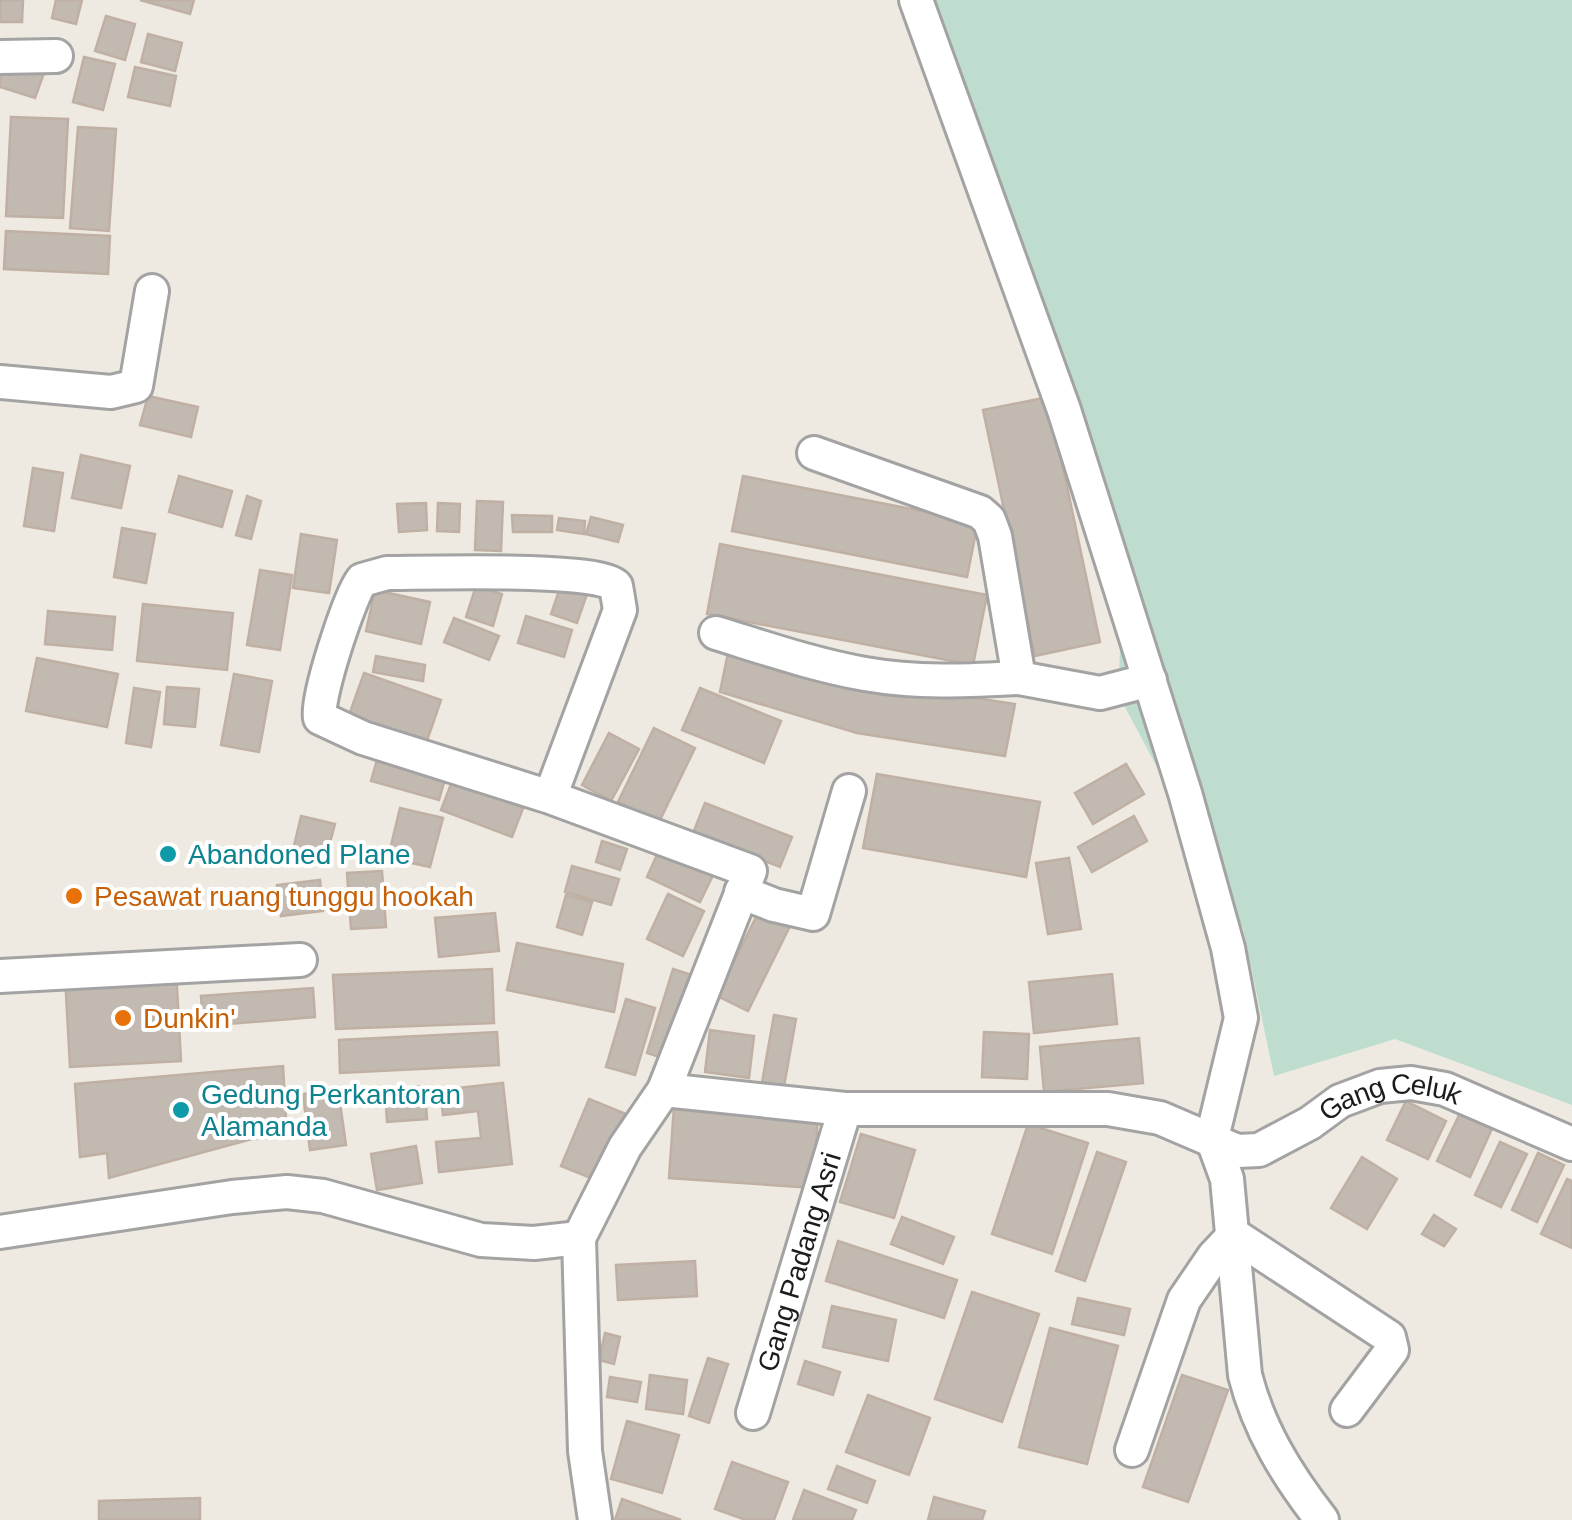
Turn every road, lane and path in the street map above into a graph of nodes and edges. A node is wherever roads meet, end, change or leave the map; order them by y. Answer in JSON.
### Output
{"nodes":[{"id":1,"x":916,"y":0,"type":"edge"},
{"id":2,"x":56,"y":56,"type":"dead end"},
{"id":3,"x":0,"y":57,"type":"edge"},
{"id":4,"x":152,"y":291,"type":"dead end"},
{"id":5,"x":0,"y":382,"type":"edge"},
{"id":6,"x":814,"y":454,"type":"dead end"},
{"id":7,"x":716,"y":632,"type":"dead end"},
{"id":8,"x":1019,"y":678,"type":"junction"},
{"id":9,"x":1150,"y":680,"type":"junction"},
{"id":10,"x":849,"y":791,"type":"dead end"},
{"id":11,"x":550,"y":797,"type":"junction"},
{"id":12,"x":741,"y":892,"type":"junction"},
{"id":13,"x":300,"y":960,"type":"dead end"},
{"id":14,"x":0,"y":976,"type":"edge"},
{"id":15,"x":664,"y":1090,"type":"junction"},
{"id":16,"x":845,"y":1109,"type":"junction"},
{"id":17,"x":1212,"y":1138,"type":"junction"},
{"id":18,"x":1572,"y":1144,"type":"edge"},
{"id":19,"x":0,"y":1232,"type":"edge"},
{"id":20,"x":1234,"y":1235,"type":"junction"},
{"id":21,"x":579,"y":1238,"type":"junction"},
{"id":22,"x":1347,"y":1410,"type":"dead end"},
{"id":23,"x":753,"y":1413,"type":"dead end"},
{"id":24,"x":1132,"y":1450,"type":"dead end"},
{"id":25,"x":595,"y":1520,"type":"edge"},
{"id":26,"x":1322,"y":1520,"type":"edge"}],
"edges":[{"from":1,"to":9,"type":"street"},
{"from":2,"to":3,"type":"street"},
{"from":4,"to":5,"type":"street"},
{"from":6,"to":8,"type":"street"},
{"from":7,"to":8,"type":"street"},
{"from":8,"to":9,"type":"street"},
{"from":9,"to":17,"type":"street"},
{"from":10,"to":12,"type":"street"},
{"from":11,"to":11,"type":"street"},
{"from":11,"to":12,"type":"street"},
{"from":12,"to":15,"type":"street"},
{"from":13,"to":14,"type":"street"},
{"from":15,"to":16,"type":"street","name":"Gang Celuk"},
{"from":15,"to":21,"type":"street"},
{"from":16,"to":17,"type":"street","name":"Gang Celuk"},
{"from":16,"to":23,"type":"street","name":"Gang Padang Asri"},
{"from":17,"to":18,"type":"street","name":"Gang Celuk"},
{"from":17,"to":20,"type":"street"},
{"from":19,"to":21,"type":"street"},
{"from":20,"to":22,"type":"street"},
{"from":20,"to":24,"type":"street"},
{"from":20,"to":26,"type":"street"},
{"from":21,"to":25,"type":"street"}]}
